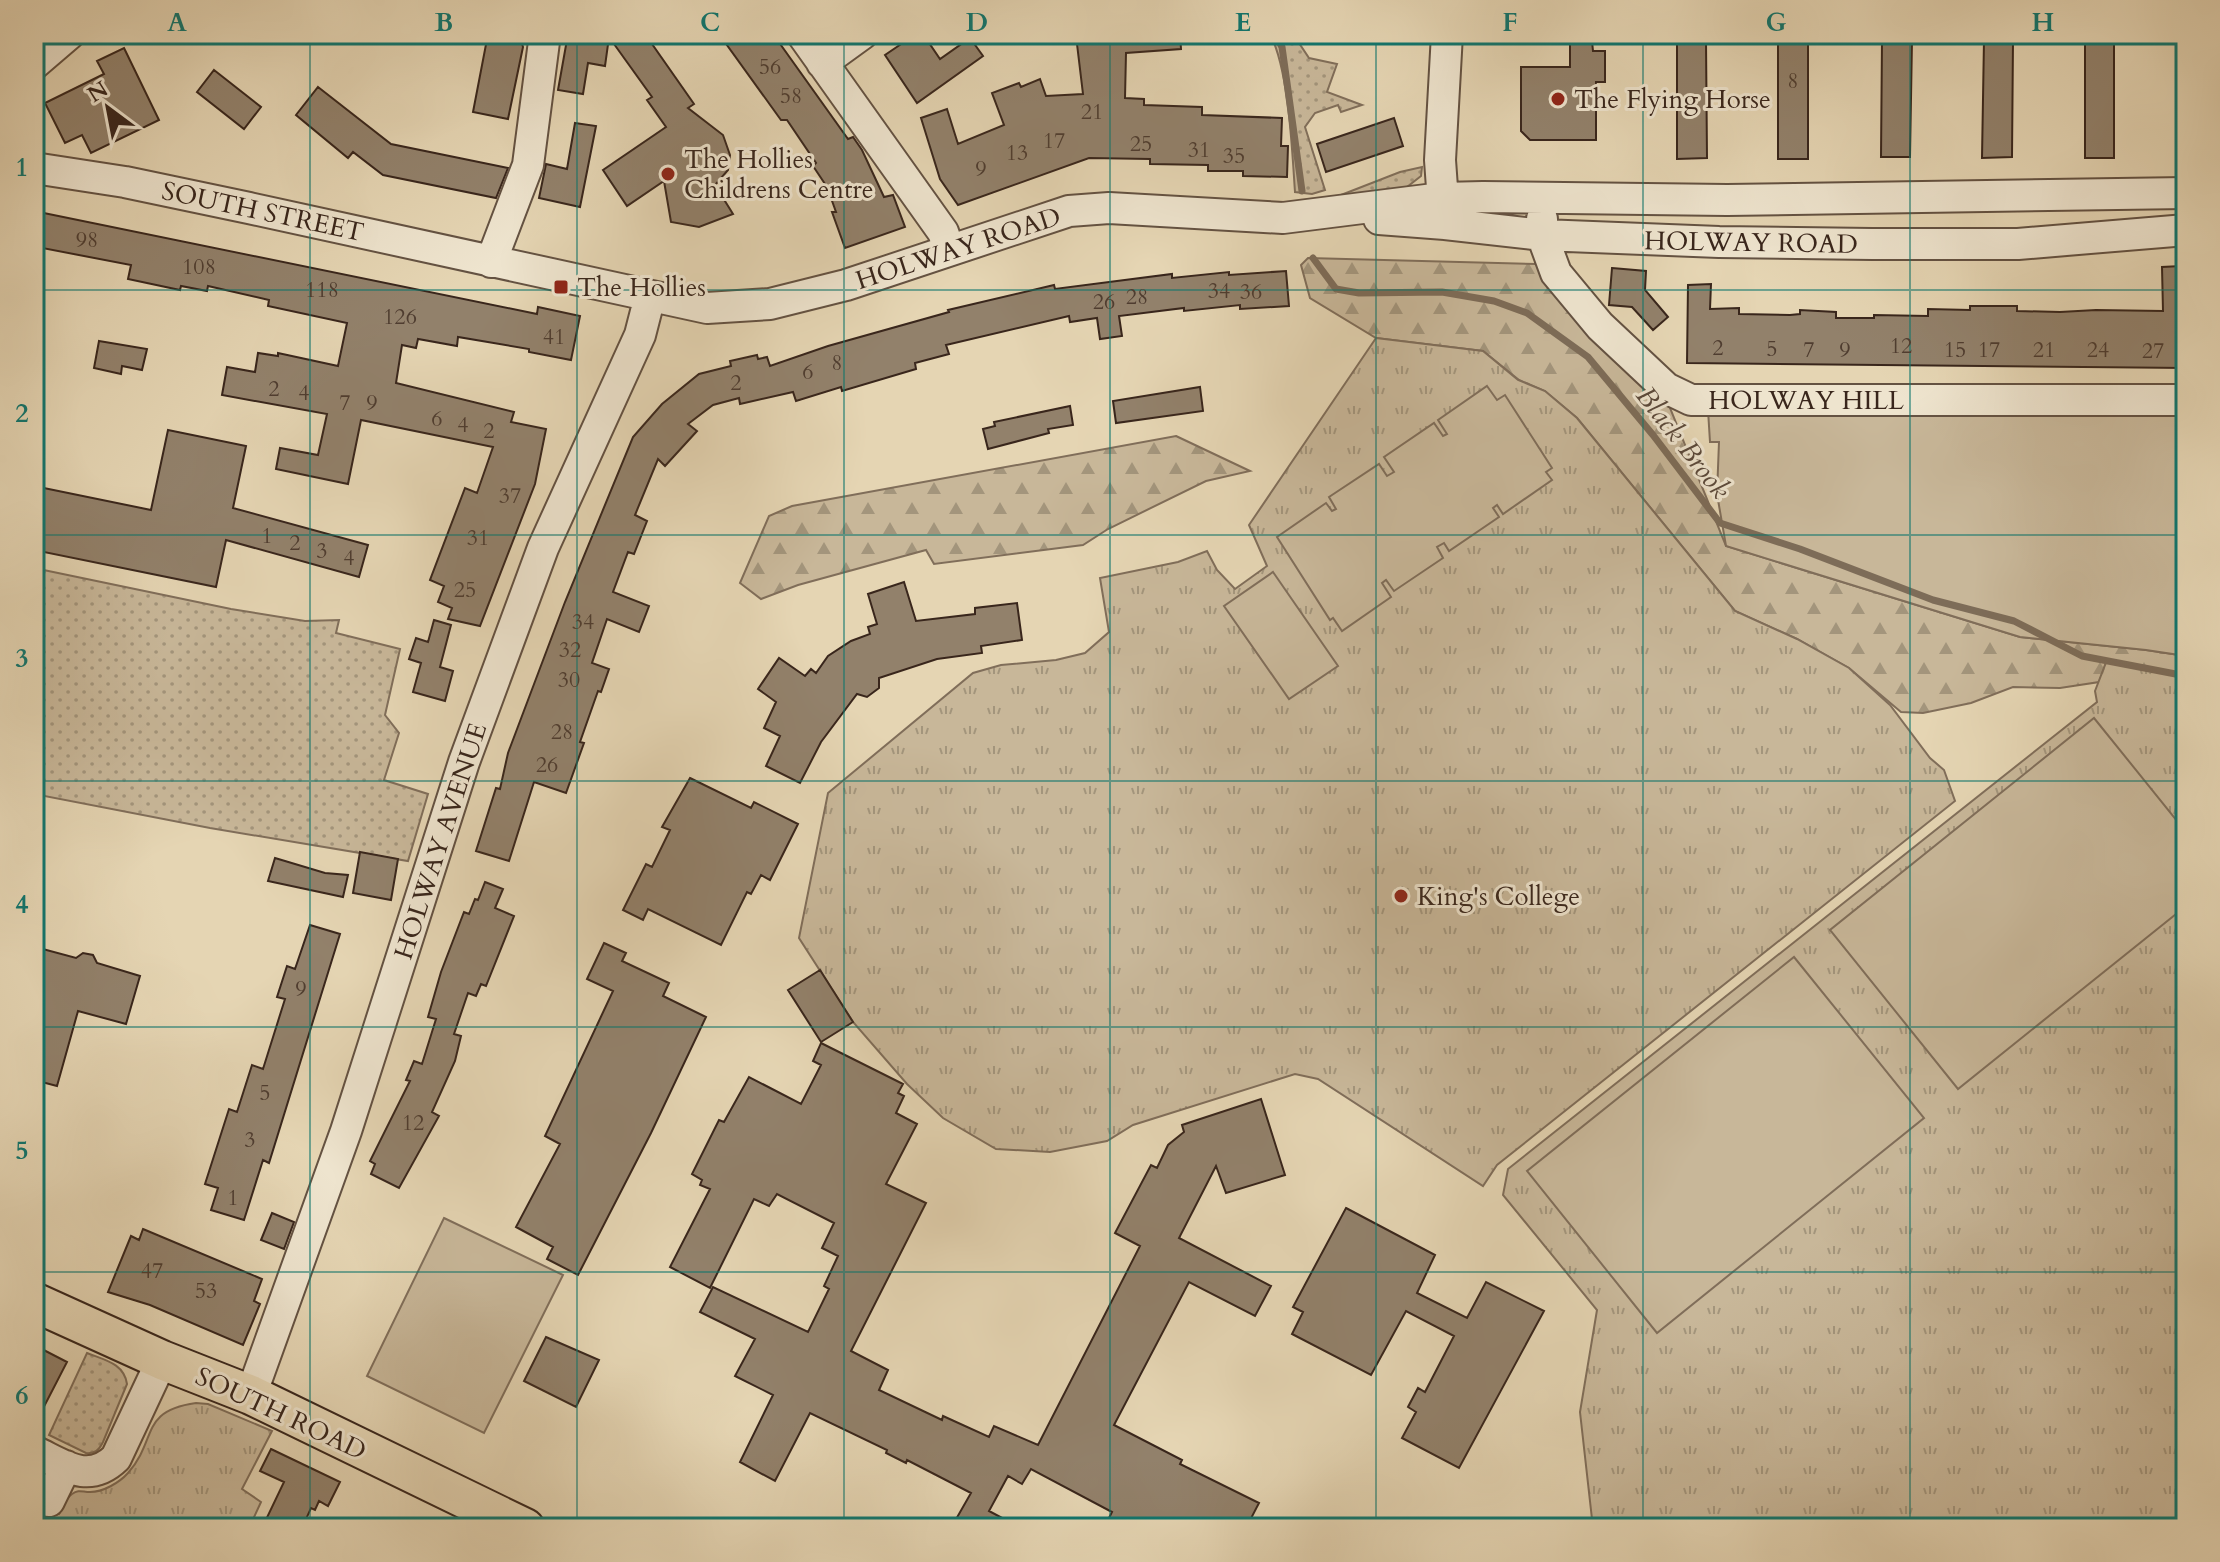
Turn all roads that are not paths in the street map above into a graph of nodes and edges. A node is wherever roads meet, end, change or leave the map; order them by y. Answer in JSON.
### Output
{"nodes":[{"id":1,"x":69,"y":34,"type":"edge"},
{"id":2,"x":545,"y":34,"type":"edge"},
{"id":3,"x":802,"y":34,"type":"edge"},
{"id":4,"x":862,"y":34,"type":"edge"},
{"id":5,"x":1447,"y":34,"type":"edge"},
{"id":6,"x":822,"y":63,"type":"junction"},
{"id":7,"x":34,"y":64,"type":"edge"},
{"id":8,"x":34,"y":168,"type":"edge"},
{"id":9,"x":2186,"y":193,"type":"edge"},
{"id":10,"x":1540,"y":197,"type":"junction"},
{"id":11,"x":1444,"y":211,"type":"junction"},
{"id":12,"x":2186,"y":230,"type":"edge"},
{"id":13,"x":1542,"y":235,"type":"junction"},
{"id":14,"x":949,"y":249,"type":"junction"},
{"id":15,"x":491,"y":262,"type":"junction"},
{"id":16,"x":650,"y":296,"type":"junction"},
{"id":17,"x":2186,"y":400,"type":"edge"},
{"id":18,"x":34,"y":1302,"type":"edge"},
{"id":19,"x":162,"y":1360,"type":"junction"},
{"id":20,"x":251,"y":1395,"type":"junction"},
{"id":21,"x":34,"y":1451,"type":"edge"},
{"id":22,"x":66,"y":1466,"type":"junction"},
{"id":23,"x":49,"y":1501,"type":"dead end"},
{"id":24,"x":525,"y":1528,"type":"edge"}],
"edges":[{"from":1,"to":7,"type":"street"},
{"from":2,"to":15,"type":"street"},
{"from":3,"to":6,"type":"street"},
{"from":4,"to":6,"type":"street"},
{"from":5,"to":11,"type":"street"},
{"from":6,"to":14,"type":"street"},
{"from":8,"to":15,"type":"street","name":"SOUTH STREET"},
{"from":9,"to":10,"type":"street","name":"HOLWAY ROAD"},
{"from":10,"to":11,"type":"street","name":"HOLWAY ROAD"},
{"from":10,"to":13,"type":"street","name":"HOLWAY HILL"},
{"from":11,"to":13,"type":"street","name":"HOLWAY ROAD"},
{"from":11,"to":14,"type":"street","name":"HOLWAY ROAD"},
{"from":12,"to":13,"type":"street","name":"HOLWAY ROAD"},
{"from":13,"to":17,"type":"street","name":"HOLWAY HILL"},
{"from":14,"to":16,"type":"street","name":"HOLWAY ROAD"},
{"from":15,"to":16,"type":"street","name":"SOUTH STREET"},
{"from":16,"to":20,"type":"street","name":"HOLWAY AVENUE"},
{"from":18,"to":19,"type":"main road","name":"SOUTH ROAD"},
{"from":19,"to":20,"type":"main road","name":"SOUTH ROAD"},
{"from":19,"to":22,"type":"street"},
{"from":20,"to":24,"type":"main road","name":"SOUTH ROAD"},
{"from":21,"to":22,"type":"street"},
{"from":22,"to":23,"type":"street"}]}
